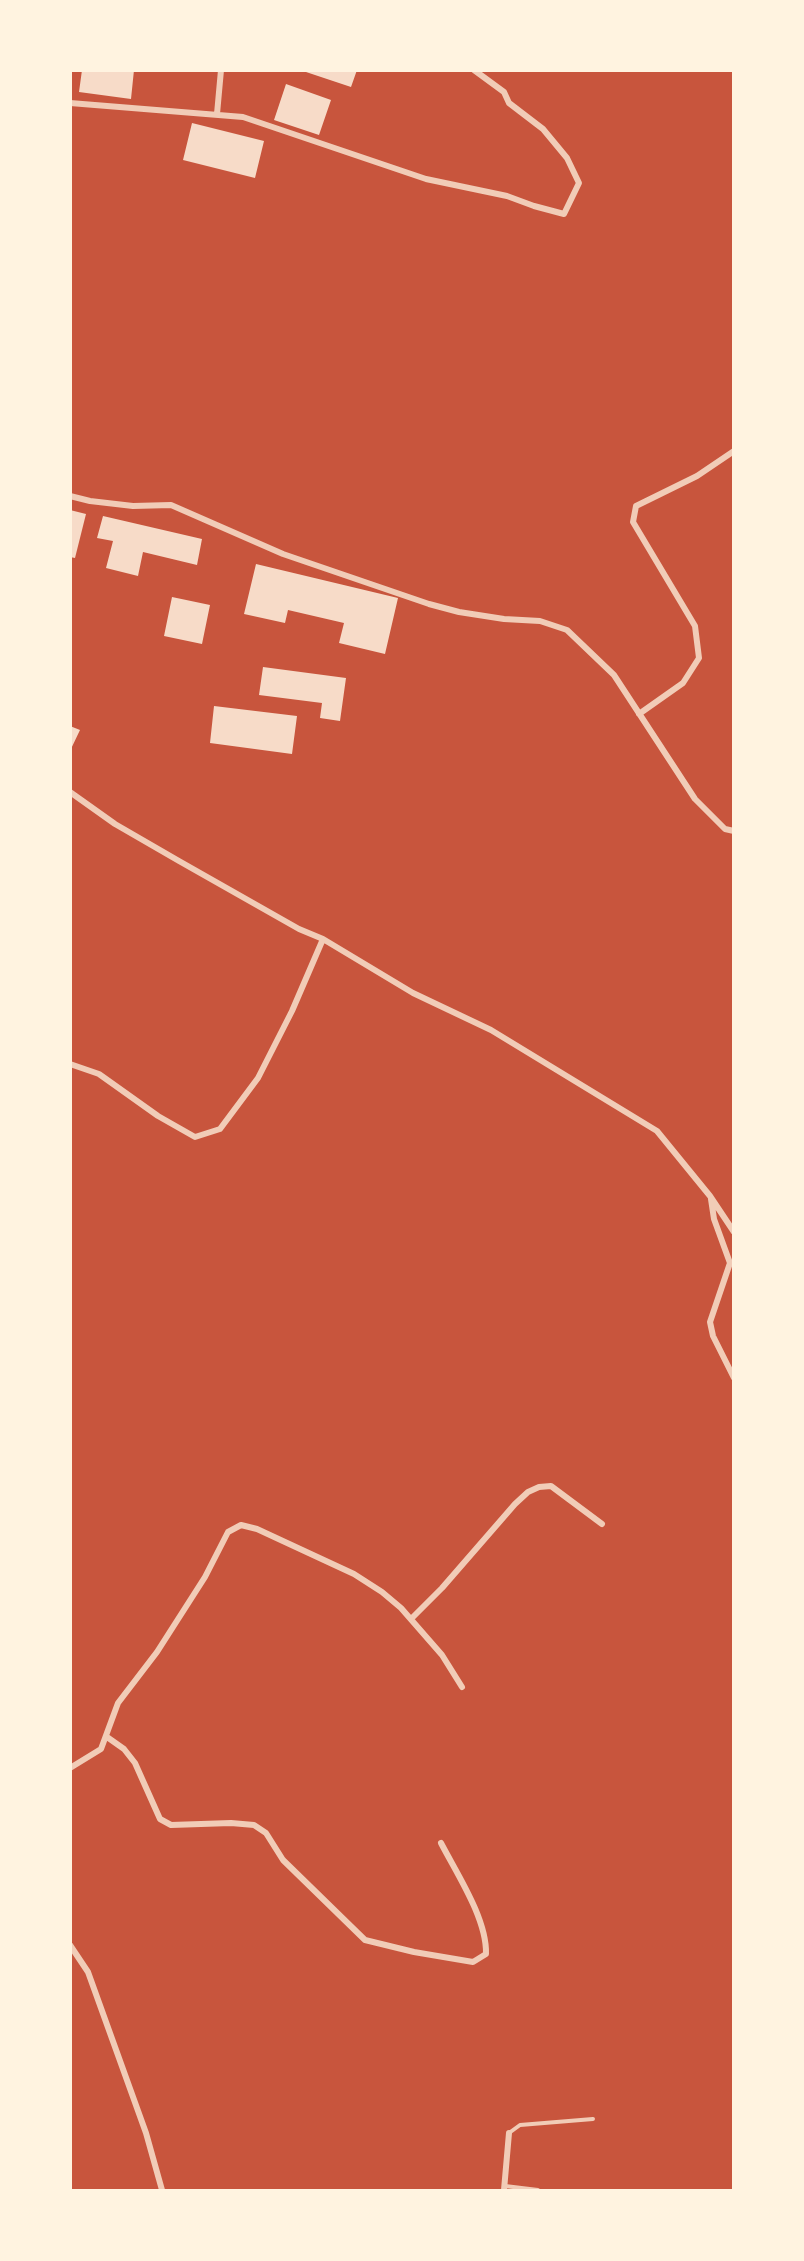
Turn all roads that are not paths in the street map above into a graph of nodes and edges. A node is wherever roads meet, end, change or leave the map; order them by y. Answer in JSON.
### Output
{"nodes":[{"id":1,"x":221,"y":70,"type":"edge"},
{"id":2,"x":474,"y":70,"type":"edge"},
{"id":3,"x":70,"y":103,"type":"edge"},
{"id":4,"x":217,"y":114,"type":"junction"},
{"id":5,"x":734,"y":451,"type":"edge"},
{"id":6,"x":70,"y":496,"type":"edge"},
{"id":7,"x":639,"y":714,"type":"junction"},
{"id":8,"x":70,"y":792,"type":"edge"},
{"id":9,"x":734,"y":831,"type":"edge"},
{"id":10,"x":323,"y":939,"type":"junction"},
{"id":11,"x":70,"y":1064,"type":"edge"},
{"id":12,"x":710,"y":1196,"type":"junction"},
{"id":13,"x":734,"y":1232,"type":"edge"},
{"id":14,"x":734,"y":1378,"type":"edge"},
{"id":15,"x":602,"y":1524,"type":"dead end"},
{"id":16,"x":411,"y":1619,"type":"junction"},
{"id":17,"x":462,"y":1687,"type":"dead end"},
{"id":18,"x":107,"y":1737,"type":"junction"},
{"id":19,"x":70,"y":1768,"type":"edge"},
{"id":20,"x":441,"y":1843,"type":"dead end"},
{"id":21,"x":70,"y":1945,"type":"edge"},
{"id":22,"x":594,"y":2119,"type":"dead end"},
{"id":23,"x":509,"y":2133,"type":"joint"},
{"id":24,"x":504,"y":2188,"type":"edge"},
{"id":25,"x":162,"y":2190,"type":"edge"},
{"id":26,"x":538,"y":2190,"type":"edge"}],
"edges":[{"from":1,"to":4,"type":"street"},
{"from":2,"to":4,"type":"street"},
{"from":3,"to":4,"type":"street"},
{"from":5,"to":7,"type":"street"},
{"from":6,"to":7,"type":"street"},
{"from":7,"to":9,"type":"street"},
{"from":8,"to":10,"type":"street"},
{"from":10,"to":11,"type":"street"},
{"from":10,"to":12,"type":"street"},
{"from":12,"to":13,"type":"street"},
{"from":12,"to":14,"type":"street"},
{"from":15,"to":16,"type":"street"},
{"from":16,"to":17,"type":"street"},
{"from":16,"to":18,"type":"street"},
{"from":18,"to":19,"type":"street"},
{"from":18,"to":20,"type":"street"},
{"from":21,"to":25,"type":"street"},
{"from":22,"to":23,"type":"lane"},
{"from":23,"to":24,"type":"street"},
{"from":24,"to":26,"type":"lane"}]}
